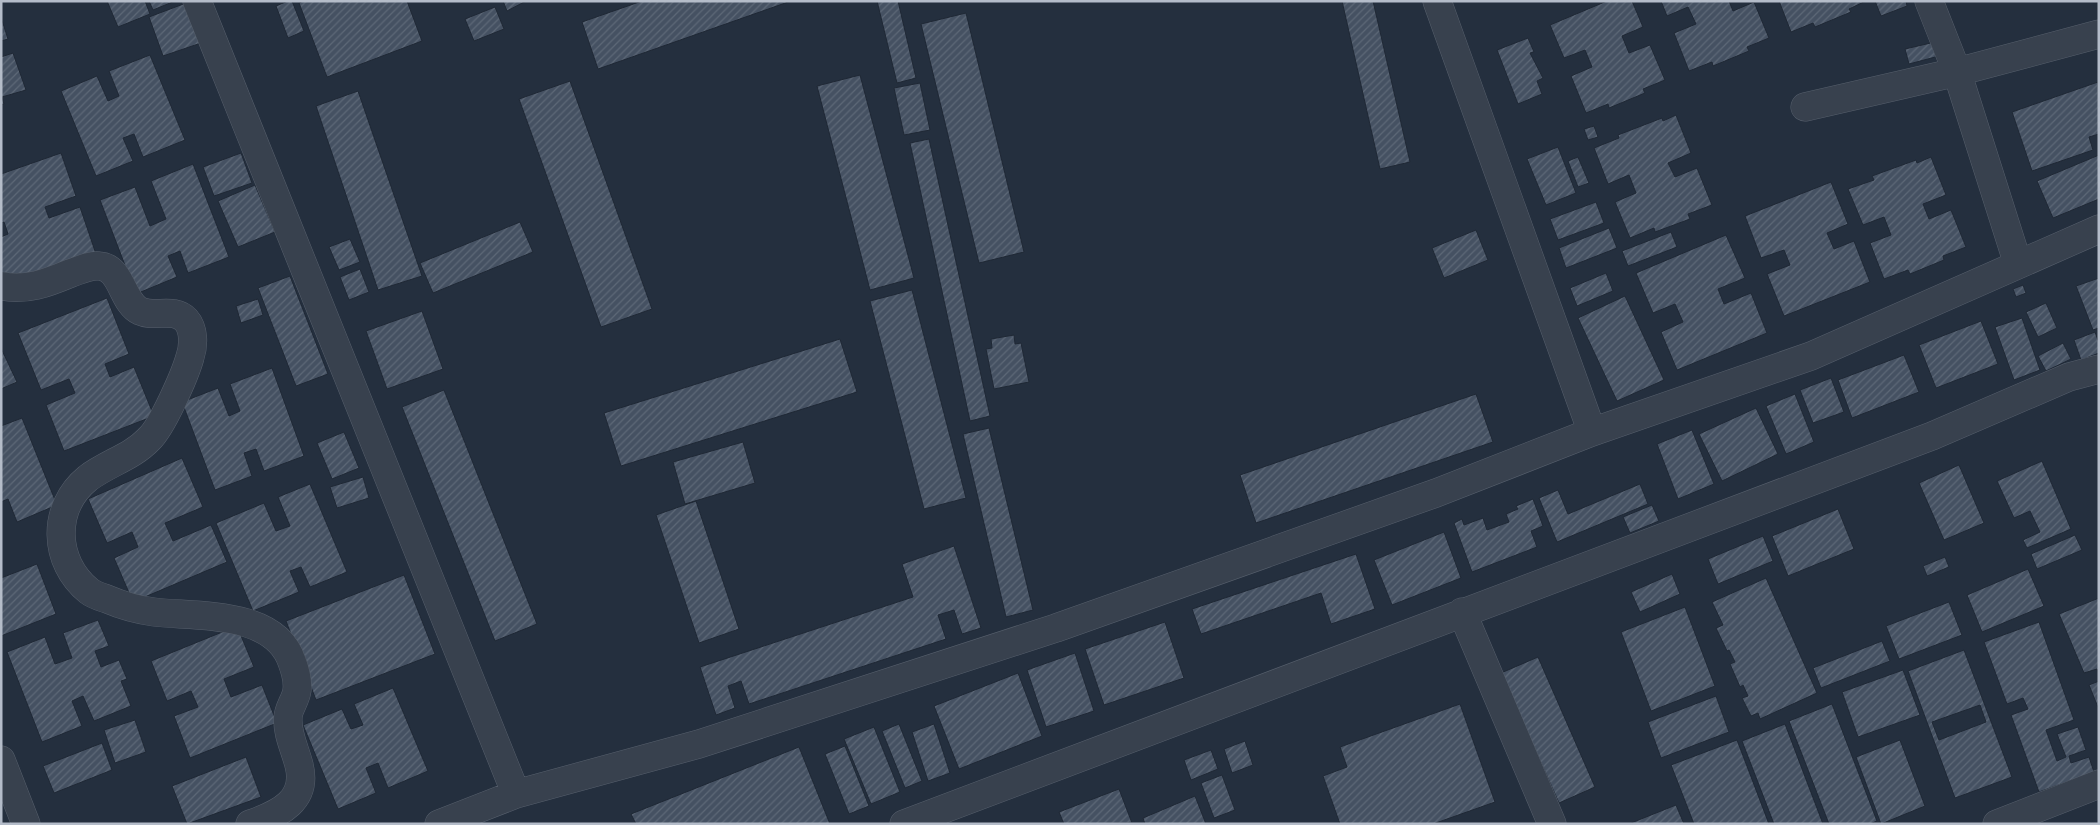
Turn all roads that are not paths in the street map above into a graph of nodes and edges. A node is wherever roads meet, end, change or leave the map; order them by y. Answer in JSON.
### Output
{"nodes":[{"id":1,"x":197,"y":1,"type":"edge"},
{"id":2,"x":1437,"y":1,"type":"edge"},
{"id":3,"x":1930,"y":1,"type":"edge"},
{"id":4,"x":2099,"y":34,"type":"edge"},
{"id":5,"x":1957,"y":72,"type":"junction"},
{"id":6,"x":1805,"y":107,"type":"dead end"},
{"id":7,"x":2099,"y":229,"type":"edge"},
{"id":8,"x":2018,"y":264,"type":"junction"},
{"id":9,"x":1,"y":286,"type":"edge"},
{"id":10,"x":2099,"y":369,"type":"edge"},
{"id":11,"x":1592,"y":432,"type":"junction"},
{"id":12,"x":1462,"y":612,"type":"junction"},
{"id":13,"x":1,"y":760,"type":"edge"},
{"id":14,"x":2099,"y":784,"type":"edge"},
{"id":15,"x":516,"y":794,"type":"junction"},
{"id":16,"x":26,"y":824,"type":"edge"},
{"id":17,"x":250,"y":824,"type":"edge"},
{"id":18,"x":439,"y":824,"type":"edge"},
{"id":19,"x":904,"y":824,"type":"edge"},
{"id":20,"x":1552,"y":824,"type":"edge"},
{"id":21,"x":1997,"y":824,"type":"edge"}],
"edges":[{"from":1,"to":15,"type":"street"},
{"from":2,"to":11,"type":"street"},
{"from":3,"to":5,"type":"street"},
{"from":4,"to":5,"type":"street"},
{"from":5,"to":6,"type":"street"},
{"from":5,"to":8,"type":"street"},
{"from":7,"to":8,"type":"street"},
{"from":8,"to":11,"type":"street"},
{"from":9,"to":17,"type":"street"},
{"from":10,"to":12,"type":"street"},
{"from":11,"to":15,"type":"street"},
{"from":12,"to":19,"type":"street"},
{"from":12,"to":20,"type":"street"},
{"from":13,"to":16,"type":"street"},
{"from":14,"to":21,"type":"street"},
{"from":15,"to":18,"type":"street"}]}
